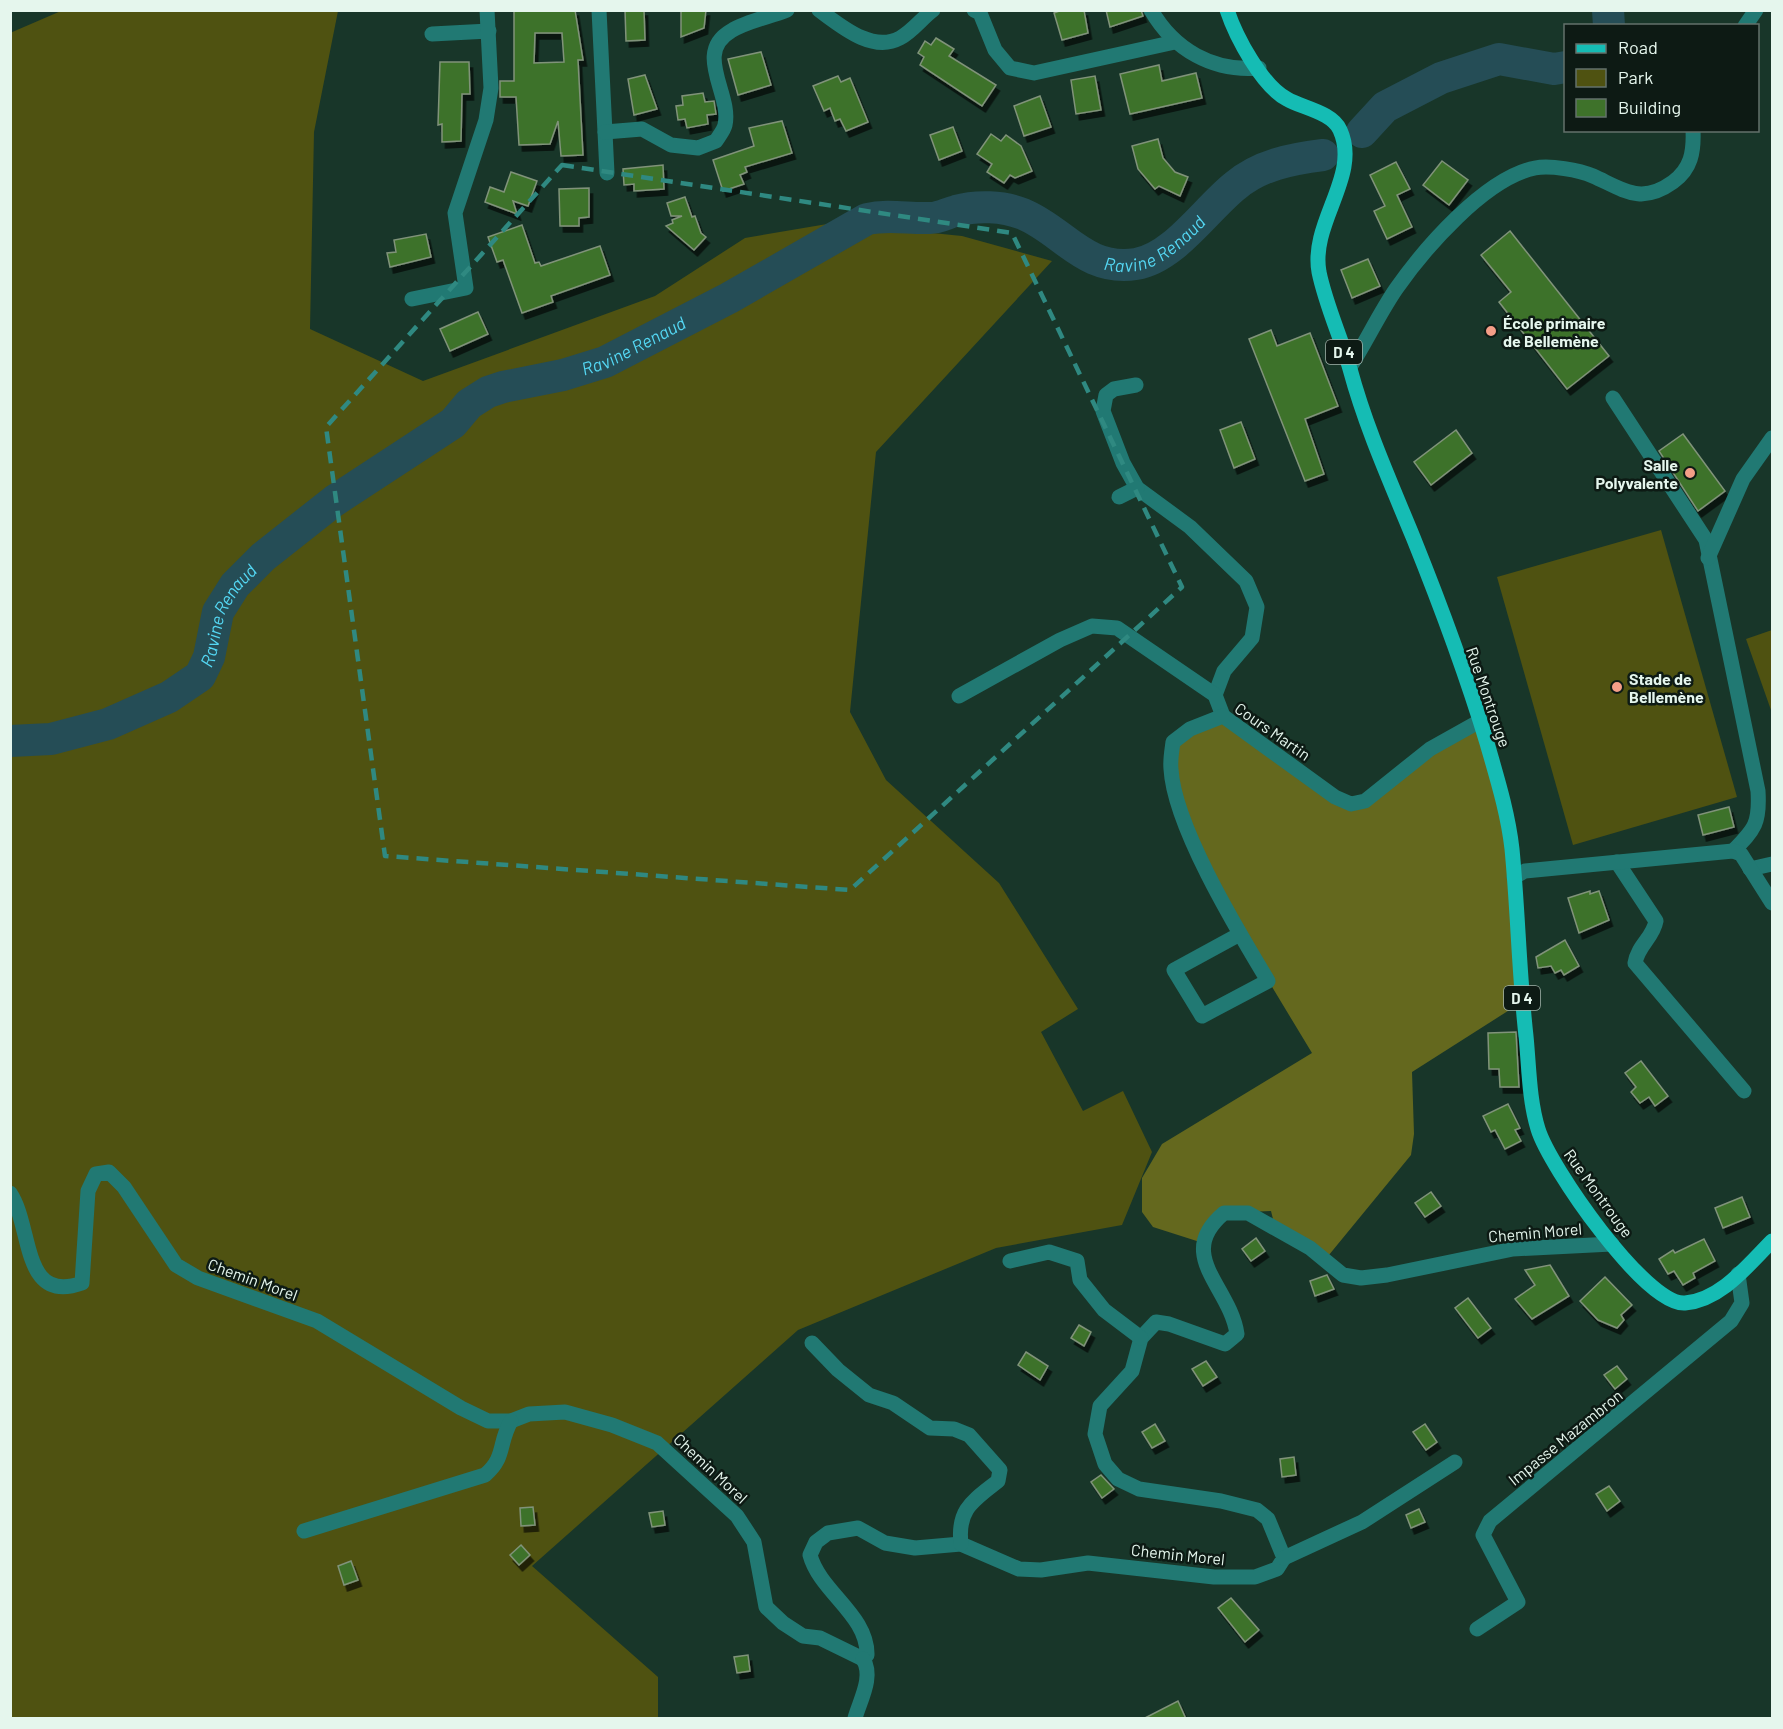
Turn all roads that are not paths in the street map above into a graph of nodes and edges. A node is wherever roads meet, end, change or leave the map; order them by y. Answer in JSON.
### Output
{"nodes":[{"id":1,"x":488,"y":10,"type":"edge"},
{"id":2,"x":599,"y":10,"type":"edge"},
{"id":3,"x":787,"y":10,"type":"edge"},
{"id":4,"x":819,"y":10,"type":"edge"},
{"id":5,"x":933,"y":10,"type":"edge"},
{"id":6,"x":974,"y":10,"type":"edge"},
{"id":7,"x":1151,"y":10,"type":"edge"},
{"id":8,"x":1227,"y":10,"type":"edge"},
{"id":9,"x":1756,"y":10,"type":"edge"},
{"id":10,"x":1746,"y":24,"type":"edge"},
{"id":11,"x":489,"y":31,"type":"junction"},
{"id":12,"x":432,"y":34,"type":"dead end"},
{"id":13,"x":1174,"y":42,"type":"junction"},
{"id":14,"x":1259,"y":68,"type":"junction"},
{"id":15,"x":605,"y":132,"type":"junction"},
{"id":16,"x":1693,"y":132,"type":"edge"},
{"id":17,"x":607,"y":173,"type":"dead end"},
{"id":18,"x":412,"y":299,"type":"dead end"},
{"id":19,"x":1350,"y":368,"type":"junction"},
{"id":20,"x":1136,"y":385,"type":"dead end"},
{"id":21,"x":1613,"y":398,"type":"dead end"},
{"id":22,"x":1773,"y":438,"type":"edge"},
{"id":23,"x":1137,"y":488,"type":"junction"},
{"id":24,"x":1119,"y":497,"type":"dead end"},
{"id":25,"x":1708,"y":558,"type":"junction"},
{"id":26,"x":1215,"y":695,"type":"junction"},
{"id":27,"x":959,"y":696,"type":"dead end"},
{"id":28,"x":1223,"y":716,"type":"junction"},
{"id":29,"x":1480,"y":721,"type":"junction"},
{"id":30,"x":1733,"y":851,"type":"junction"},
{"id":31,"x":1617,"y":862,"type":"junction"},
{"id":32,"x":1773,"y":864,"type":"edge"},
{"id":33,"x":1750,"y":869,"type":"junction"},
{"id":34,"x":1514,"y":877,"type":"junction"},
{"id":35,"x":1773,"y":903,"type":"edge"},
{"id":36,"x":1240,"y":934,"type":"junction"},
{"id":37,"x":1744,"y":1091,"type":"dead end"},
{"id":38,"x":10,"y":1193,"type":"edge"},
{"id":39,"x":1773,"y":1241,"type":"edge"},
{"id":40,"x":1612,"y":1245,"type":"junction"},
{"id":41,"x":1010,"y":1261,"type":"dead end"},
{"id":42,"x":1738,"y":1274,"type":"junction"},
{"id":43,"x":1142,"y":1338,"type":"junction"},
{"id":44,"x":812,"y":1342,"type":"dead end"},
{"id":45,"x":511,"y":1421,"type":"junction"},
{"id":46,"x":1455,"y":1462,"type":"dead end"},
{"id":47,"x":304,"y":1531,"type":"dead end"},
{"id":48,"x":961,"y":1544,"type":"junction"},
{"id":49,"x":1284,"y":1558,"type":"junction"},
{"id":50,"x":1477,"y":1629,"type":"dead end"},
{"id":51,"x":863,"y":1659,"type":"junction"},
{"id":52,"x":855,"y":1719,"type":"edge"}],
"edges":[{"from":1,"to":11,"type":"street"},
{"from":2,"to":15,"type":"street"},
{"from":3,"to":15,"type":"street"},
{"from":4,"to":5,"type":"street"},
{"from":6,"to":13,"type":"street"},
{"from":7,"to":13,"type":"street"},
{"from":8,"to":14,"type":"main road","name":"Rue Montrouge","number":"D 4"},
{"from":9,"to":10,"type":"street"},
{"from":11,"to":12,"type":"street"},
{"from":11,"to":18,"type":"street"},
{"from":13,"to":14,"type":"street"},
{"from":14,"to":19,"type":"main road","name":"Rue Montrouge","number":"D 4"},
{"from":15,"to":17,"type":"street"},
{"from":16,"to":19,"type":"street"},
{"from":19,"to":29,"type":"main road","name":"Rue Montrouge","number":"D 4"},
{"from":20,"to":23,"type":"street"},
{"from":21,"to":25,"type":"street"},
{"from":22,"to":25,"type":"street"},
{"from":23,"to":24,"type":"street"},
{"from":23,"to":26,"type":"street"},
{"from":25,"to":30,"type":"street"},
{"from":26,"to":27,"type":"street"},
{"from":26,"to":28,"type":"street"},
{"from":28,"to":29,"type":"street","name":"Cours Martin"},
{"from":28,"to":36,"type":"street","name":"Cours Martin"},
{"from":29,"to":34,"type":"main road","name":"Rue Montrouge","number":"D 4"},
{"from":30,"to":31,"type":"street"},
{"from":30,"to":33,"type":"street"},
{"from":31,"to":34,"type":"street"},
{"from":31,"to":37,"type":"street"},
{"from":32,"to":33,"type":"street"},
{"from":33,"to":35,"type":"street"},
{"from":34,"to":40,"type":"main road","name":"Rue Montrouge","number":"D 4"},
{"from":36,"to":36,"type":"street","name":"Cours Martin"},
{"from":38,"to":45,"type":"street","name":"Chemin Morel"},
{"from":39,"to":42,"type":"main road","name":"Rue Montrouge","number":"D 4"},
{"from":40,"to":42,"type":"main road","name":"Rue Montrouge","number":"D 4"},
{"from":40,"to":43,"type":"street","name":"Chemin Morel"},
{"from":41,"to":43,"type":"street"},
{"from":42,"to":50,"type":"street","name":"Impasse Mazambron"},
{"from":43,"to":49,"type":"street"},
{"from":44,"to":48,"type":"street"},
{"from":45,"to":47,"type":"street"},
{"from":45,"to":51,"type":"street","name":"Chemin Morel"},
{"from":46,"to":49,"type":"street","name":"Chemin Morel"},
{"from":48,"to":49,"type":"street","name":"Chemin Morel"},
{"from":48,"to":51,"type":"street","name":"Chemin Morel"},
{"from":51,"to":52,"type":"street"}]}
